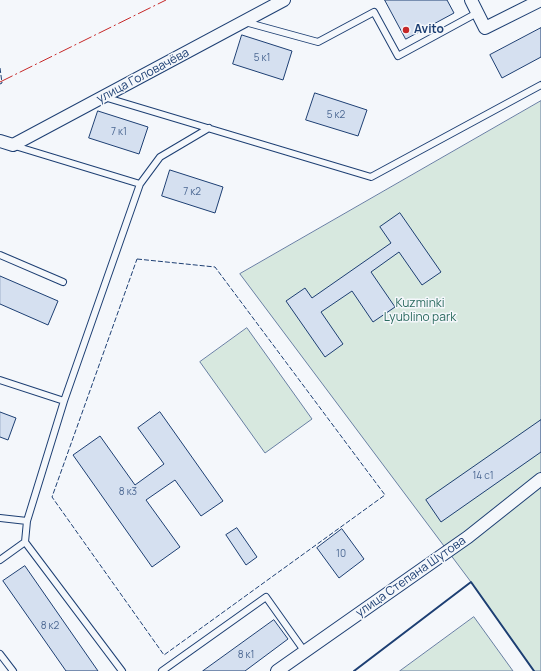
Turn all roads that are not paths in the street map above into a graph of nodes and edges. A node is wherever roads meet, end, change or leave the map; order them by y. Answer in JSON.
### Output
{"nodes":[{"id":1,"x":284,"y":0,"type":"edge"},
{"id":2,"x":471,"y":0,"type":"edge"},
{"id":3,"x":541,"y":0,"type":"edge"},
{"id":4,"x":477,"y":13,"type":"junction"},
{"id":5,"x":243,"y":22,"type":"junction"},
{"id":6,"x":541,"y":85,"type":"edge"},
{"id":7,"x":103,"y":97,"type":"junction"},
{"id":8,"x":209,"y":128,"type":"junction"},
{"id":9,"x":0,"y":142,"type":"edge"},
{"id":10,"x":13,"y":145,"type":"junction"},
{"id":11,"x":140,"y":184,"type":"junction"},
{"id":12,"x":0,"y":255,"type":"edge"},
{"id":13,"x":63,"y":282,"type":"dead end"},
{"id":14,"x":0,"y":380,"type":"edge"},
{"id":15,"x":64,"y":401,"type":"junction"},
{"id":16,"x":541,"y":479,"type":"edge"},
{"id":17,"x":0,"y":518,"type":"edge"},
{"id":18,"x":27,"y":521,"type":"junction"},
{"id":19,"x":25,"y":542,"type":"junction"},
{"id":20,"x":0,"y":560,"type":"edge"},
{"id":21,"x":305,"y":652,"type":"junction"},
{"id":22,"x":0,"y":654,"type":"edge"},
{"id":23,"x":13,"y":671,"type":"edge"},
{"id":24,"x":122,"y":671,"type":"edge"},
{"id":25,"x":162,"y":671,"type":"edge"},
{"id":26,"x":277,"y":671,"type":"edge"}],
"edges":[{"from":1,"to":5,"type":"street","name":"улица Головачёва"},
{"from":2,"to":4,"type":"street"},
{"from":3,"to":4,"type":"street"},
{"from":4,"to":5,"type":"lane"},
{"from":5,"to":7,"type":"street","name":"улица Головачёва"},
{"from":6,"to":8,"type":"lane"},
{"from":7,"to":8,"type":"lane"},
{"from":7,"to":10,"type":"street","name":"улица Головачёва"},
{"from":8,"to":11,"type":"lane"},
{"from":9,"to":10,"type":"street"},
{"from":10,"to":11,"type":"lane"},
{"from":11,"to":15,"type":"lane"},
{"from":12,"to":13,"type":"lane"},
{"from":14,"to":15,"type":"lane"},
{"from":15,"to":18,"type":"lane"},
{"from":16,"to":21,"type":"street","name":"улица Степана Шутова"},
{"from":17,"to":18,"type":"lane"},
{"from":18,"to":19,"type":"lane"},
{"from":19,"to":20,"type":"lane"},
{"from":19,"to":24,"type":"lane"},
{"from":21,"to":25,"type":"lane"},
{"from":21,"to":26,"type":"street","name":"улица Степана Шутова"},
{"from":22,"to":23,"type":"lane"}]}
